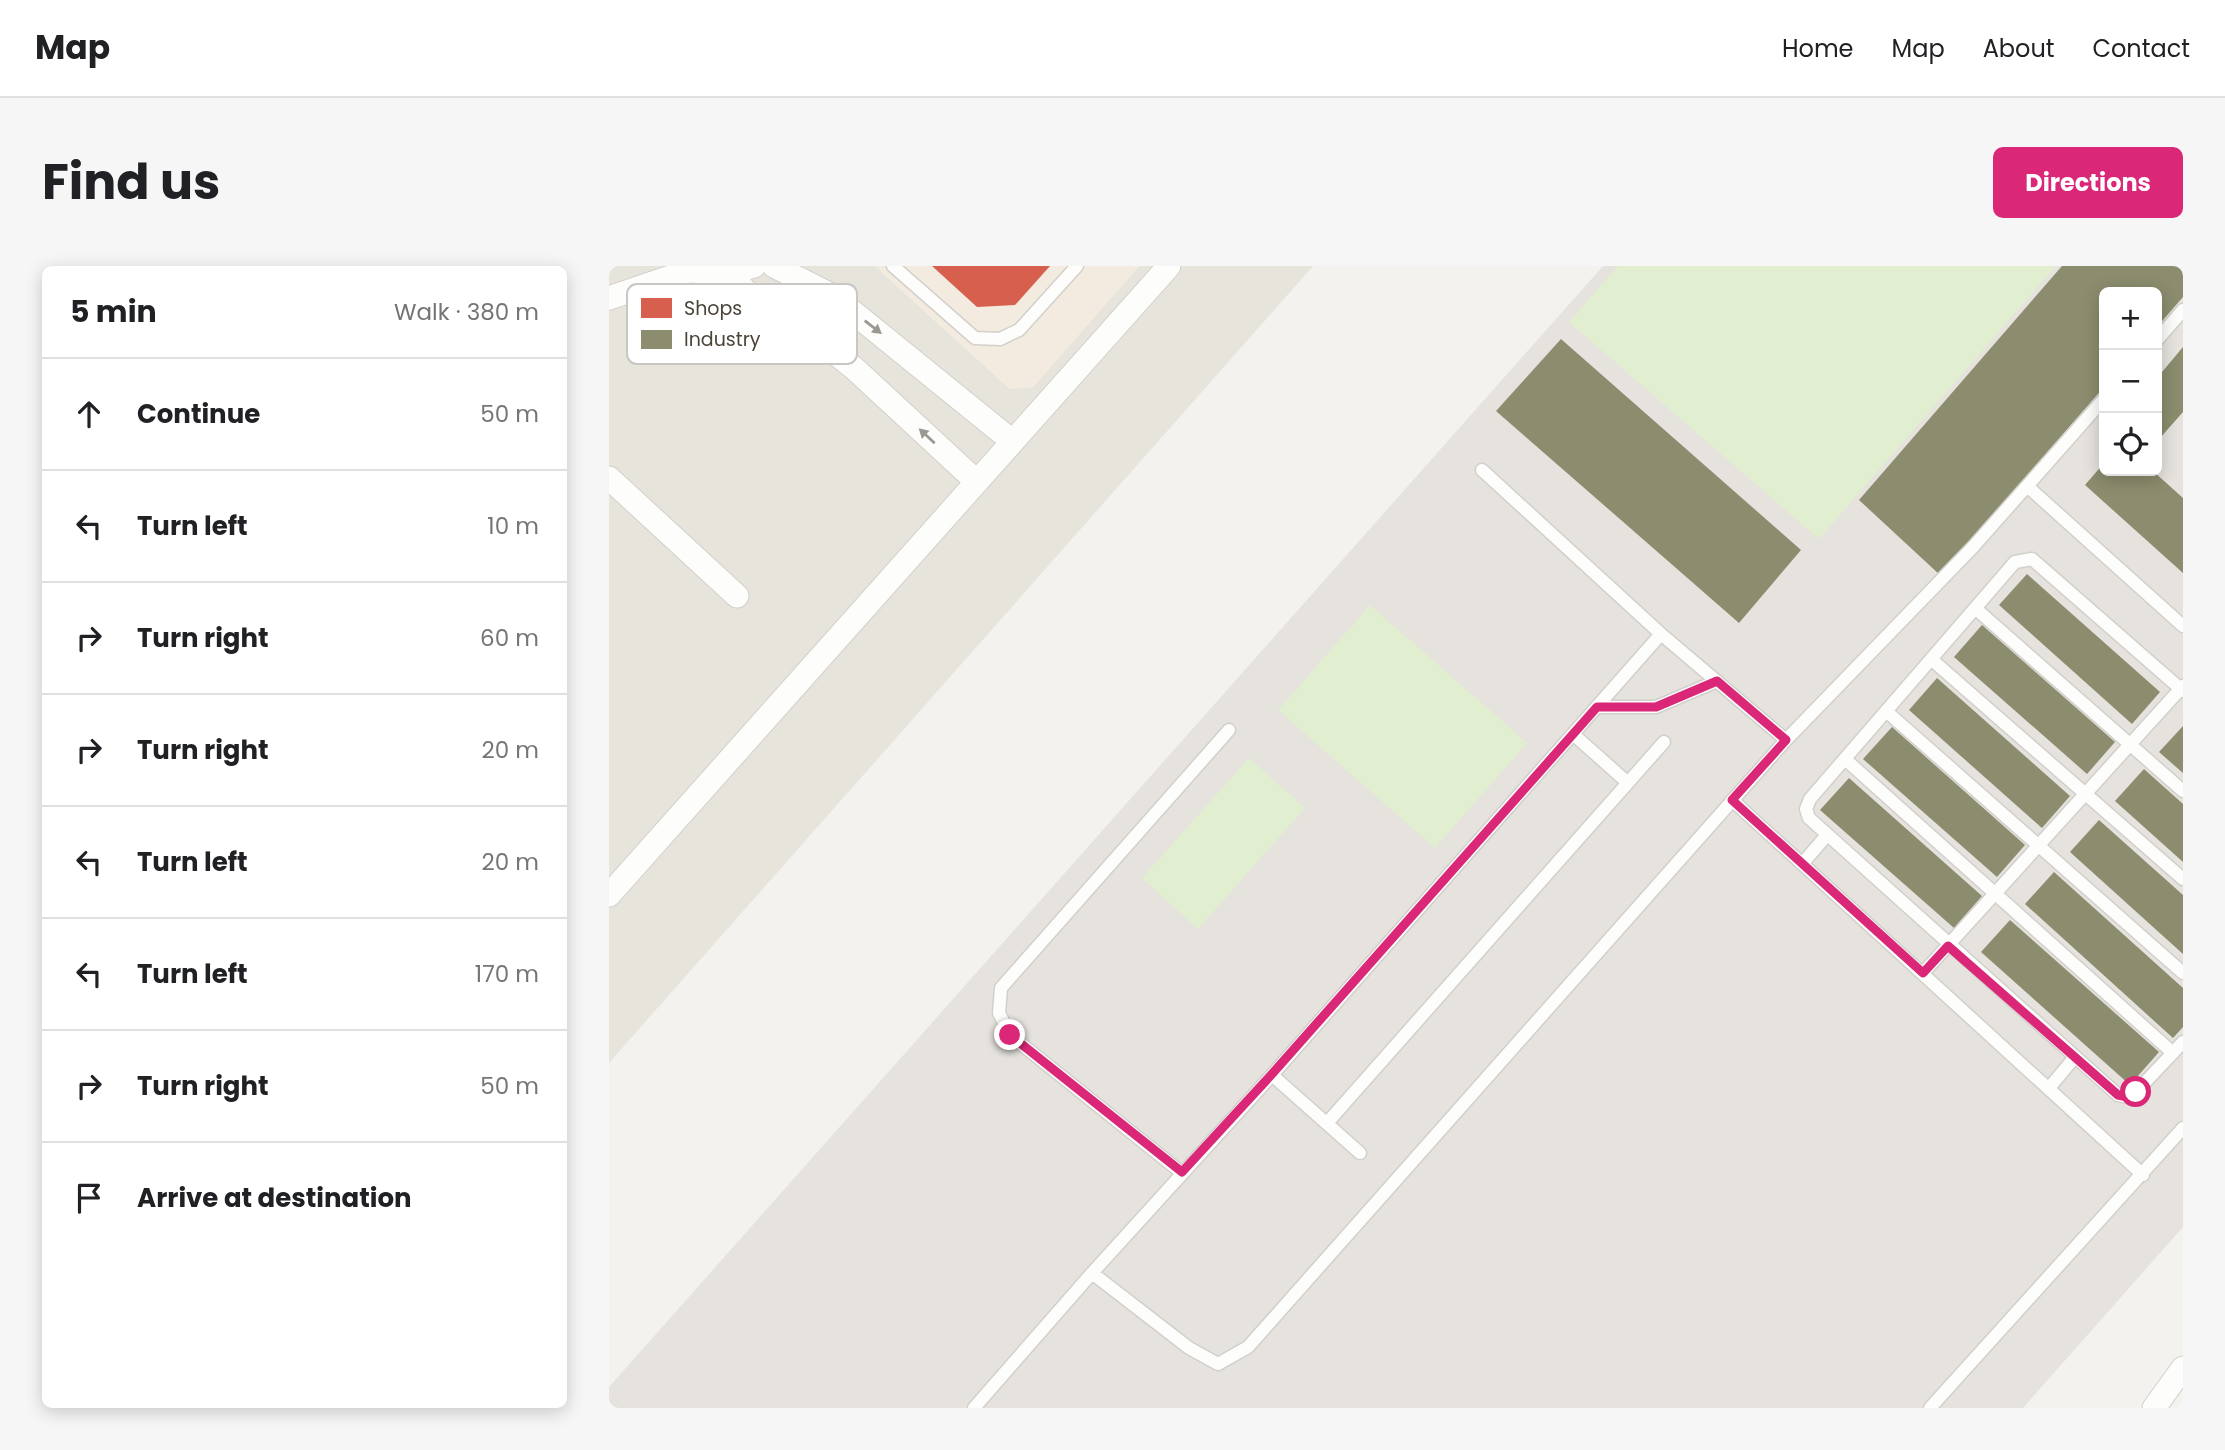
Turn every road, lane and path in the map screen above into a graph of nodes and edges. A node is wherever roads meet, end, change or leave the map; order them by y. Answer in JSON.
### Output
{"nodes":[{"id":1,"x":754,"y":266,"type":"edge"},
{"id":2,"x":774,"y":266,"type":"edge"},
{"id":3,"x":893,"y":266,"type":"edge"},
{"id":4,"x":1077,"y":266,"type":"edge"},
{"id":5,"x":1169,"y":266,"type":"edge"},
{"id":6,"x":686,"y":268,"type":"edge"},
{"id":7,"x":730,"y":273,"type":"junction"},
{"id":8,"x":645,"y":284,"type":"edge"},
{"id":9,"x":739,"y":284,"type":"edge"},
{"id":10,"x":809,"y":284,"type":"edge"},
{"id":11,"x":627,"y":291,"type":"edge"},
{"id":12,"x":609,"y":298,"type":"edge"},
{"id":13,"x":2183,"y":310,"type":"edge"},
{"id":14,"x":857,"y":315,"type":"edge"},
{"id":15,"x":2162,"y":334,"type":"edge"},
{"id":16,"x":849,"y":364,"type":"edge"},
{"id":17,"x":2099,"y":405,"type":"edge"},
{"id":18,"x":1012,"y":441,"type":"junction"},
{"id":19,"x":1482,"y":470,"type":"dead end"},
{"id":20,"x":609,"y":478,"type":"edge"},
{"id":21,"x":977,"y":482,"type":"junction"},
{"id":22,"x":2027,"y":486,"type":"junction"},
{"id":23,"x":737,"y":596,"type":"dead end"},
{"id":24,"x":1975,"y":608,"type":"junction"},
{"id":25,"x":2183,"y":626,"type":"edge"},
{"id":26,"x":1661,"y":634,"type":"junction"},
{"id":27,"x":1931,"y":659,"type":"junction"},
{"id":28,"x":1717,"y":681,"type":"junction"},
{"id":29,"x":2182,"y":689,"type":"edge"},
{"id":30,"x":1597,"y":707,"type":"junction"},
{"id":31,"x":1887,"y":711,"type":"junction"},
{"id":32,"x":1229,"y":730,"type":"dead end"},
{"id":33,"x":1573,"y":734,"type":"junction"},
{"id":34,"x":1786,"y":740,"type":"junction"},
{"id":35,"x":1664,"y":742,"type":"dead end"},
{"id":36,"x":2131,"y":743,"type":"junction"},
{"id":37,"x":1845,"y":759,"type":"junction"},
{"id":38,"x":1628,"y":783,"type":"junction"},
{"id":39,"x":2183,"y":791,"type":"edge"},
{"id":40,"x":2087,"y":793,"type":"junction"},
{"id":41,"x":1732,"y":800,"type":"junction"},
{"id":42,"x":1827,"y":835,"type":"junction"},
{"id":43,"x":2040,"y":845,"type":"junction"},
{"id":44,"x":1802,"y":864,"type":"junction"},
{"id":45,"x":2183,"y":879,"type":"edge"},
{"id":46,"x":1996,"y":893,"type":"junction"},
{"id":47,"x":609,"y":895,"type":"edge"},
{"id":48,"x":1948,"y":946,"type":"junction"},
{"id":49,"x":1923,"y":973,"type":"junction"},
{"id":50,"x":2183,"y":973,"type":"edge"},
{"id":51,"x":2183,"y":1042,"type":"edge"},
{"id":52,"x":2173,"y":1053,"type":"junction"},
{"id":53,"x":2075,"y":1057,"type":"junction"},
{"id":54,"x":1272,"y":1074,"type":"junction"},
{"id":55,"x":2049,"y":1088,"type":"junction"},
{"id":56,"x":1328,"y":1123,"type":"junction"},
{"id":57,"x":2183,"y":1128,"type":"edge"},
{"id":58,"x":1360,"y":1153,"type":"dead end"},
{"id":59,"x":1182,"y":1172,"type":"junction"},
{"id":60,"x":2143,"y":1175,"type":"junction"},
{"id":61,"x":1092,"y":1273,"type":"junction"},
{"id":62,"x":2183,"y":1368,"type":"edge"},
{"id":63,"x":974,"y":1408,"type":"edge"},
{"id":64,"x":1930,"y":1408,"type":"edge"},
{"id":65,"x":2154,"y":1408,"type":"edge"}],
"edges":[{"from":1,"to":7,"type":"street"},
{"from":2,"to":10,"type":"street","one_way":true},
{"from":3,"to":4,"type":"lane"},
{"from":5,"to":18,"type":"street"},
{"from":6,"to":7,"type":"street"},
{"from":6,"to":8,"type":"street"},
{"from":9,"to":7,"type":"street","one_way":true},
{"from":11,"to":12,"type":"street"},
{"from":13,"to":15,"type":"lane"},
{"from":14,"to":18,"type":"street","one_way":true},
{"from":21,"to":16,"type":"street","one_way":true},
{"from":17,"to":22,"type":"lane"},
{"from":18,"to":21,"type":"street"},
{"from":19,"to":26,"type":"lane"},
{"from":20,"to":23,"type":"street"},
{"from":21,"to":47,"type":"street"},
{"from":22,"to":25,"type":"lane"},
{"from":22,"to":34,"type":"lane"},
{"from":24,"to":27,"type":"lane"},
{"from":24,"to":29,"type":"lane"},
{"from":24,"to":36,"type":"lane"},
{"from":26,"to":28,"type":"lane"},
{"from":26,"to":30,"type":"lane"},
{"from":27,"to":31,"type":"lane"},
{"from":27,"to":40,"type":"lane"},
{"from":28,"to":30,"type":"lane"},
{"from":28,"to":34,"type":"lane"},
{"from":29,"to":36,"type":"lane"},
{"from":30,"to":33,"type":"lane"},
{"from":31,"to":37,"type":"lane"},
{"from":31,"to":43,"type":"lane"},
{"from":32,"to":59,"type":"lane"},
{"from":33,"to":38,"type":"lane"},
{"from":33,"to":54,"type":"lane"},
{"from":34,"to":41,"type":"lane"},
{"from":35,"to":38,"type":"lane"},
{"from":36,"to":39,"type":"lane"},
{"from":36,"to":40,"type":"lane"},
{"from":37,"to":42,"type":"lane"},
{"from":37,"to":46,"type":"lane"},
{"from":38,"to":56,"type":"lane"},
{"from":40,"to":43,"type":"lane"},
{"from":40,"to":45,"type":"lane"},
{"from":41,"to":44,"type":"lane"},
{"from":41,"to":61,"type":"lane"},
{"from":42,"to":44,"type":"lane"},
{"from":42,"to":48,"type":"lane"},
{"from":43,"to":46,"type":"lane"},
{"from":43,"to":50,"type":"lane"},
{"from":44,"to":49,"type":"lane"},
{"from":46,"to":48,"type":"lane"},
{"from":46,"to":52,"type":"lane"},
{"from":48,"to":49,"type":"lane"},
{"from":48,"to":53,"type":"lane"},
{"from":49,"to":55,"type":"lane"},
{"from":51,"to":52,"type":"lane"},
{"from":52,"to":53,"type":"lane"},
{"from":53,"to":55,"type":"lane"},
{"from":54,"to":56,"type":"lane"},
{"from":54,"to":59,"type":"lane"},
{"from":55,"to":60,"type":"lane"},
{"from":56,"to":58,"type":"lane"},
{"from":57,"to":60,"type":"lane"},
{"from":59,"to":61,"type":"lane"},
{"from":60,"to":64,"type":"lane"},
{"from":61,"to":63,"type":"lane"},
{"from":62,"to":65,"type":"street"}]}
